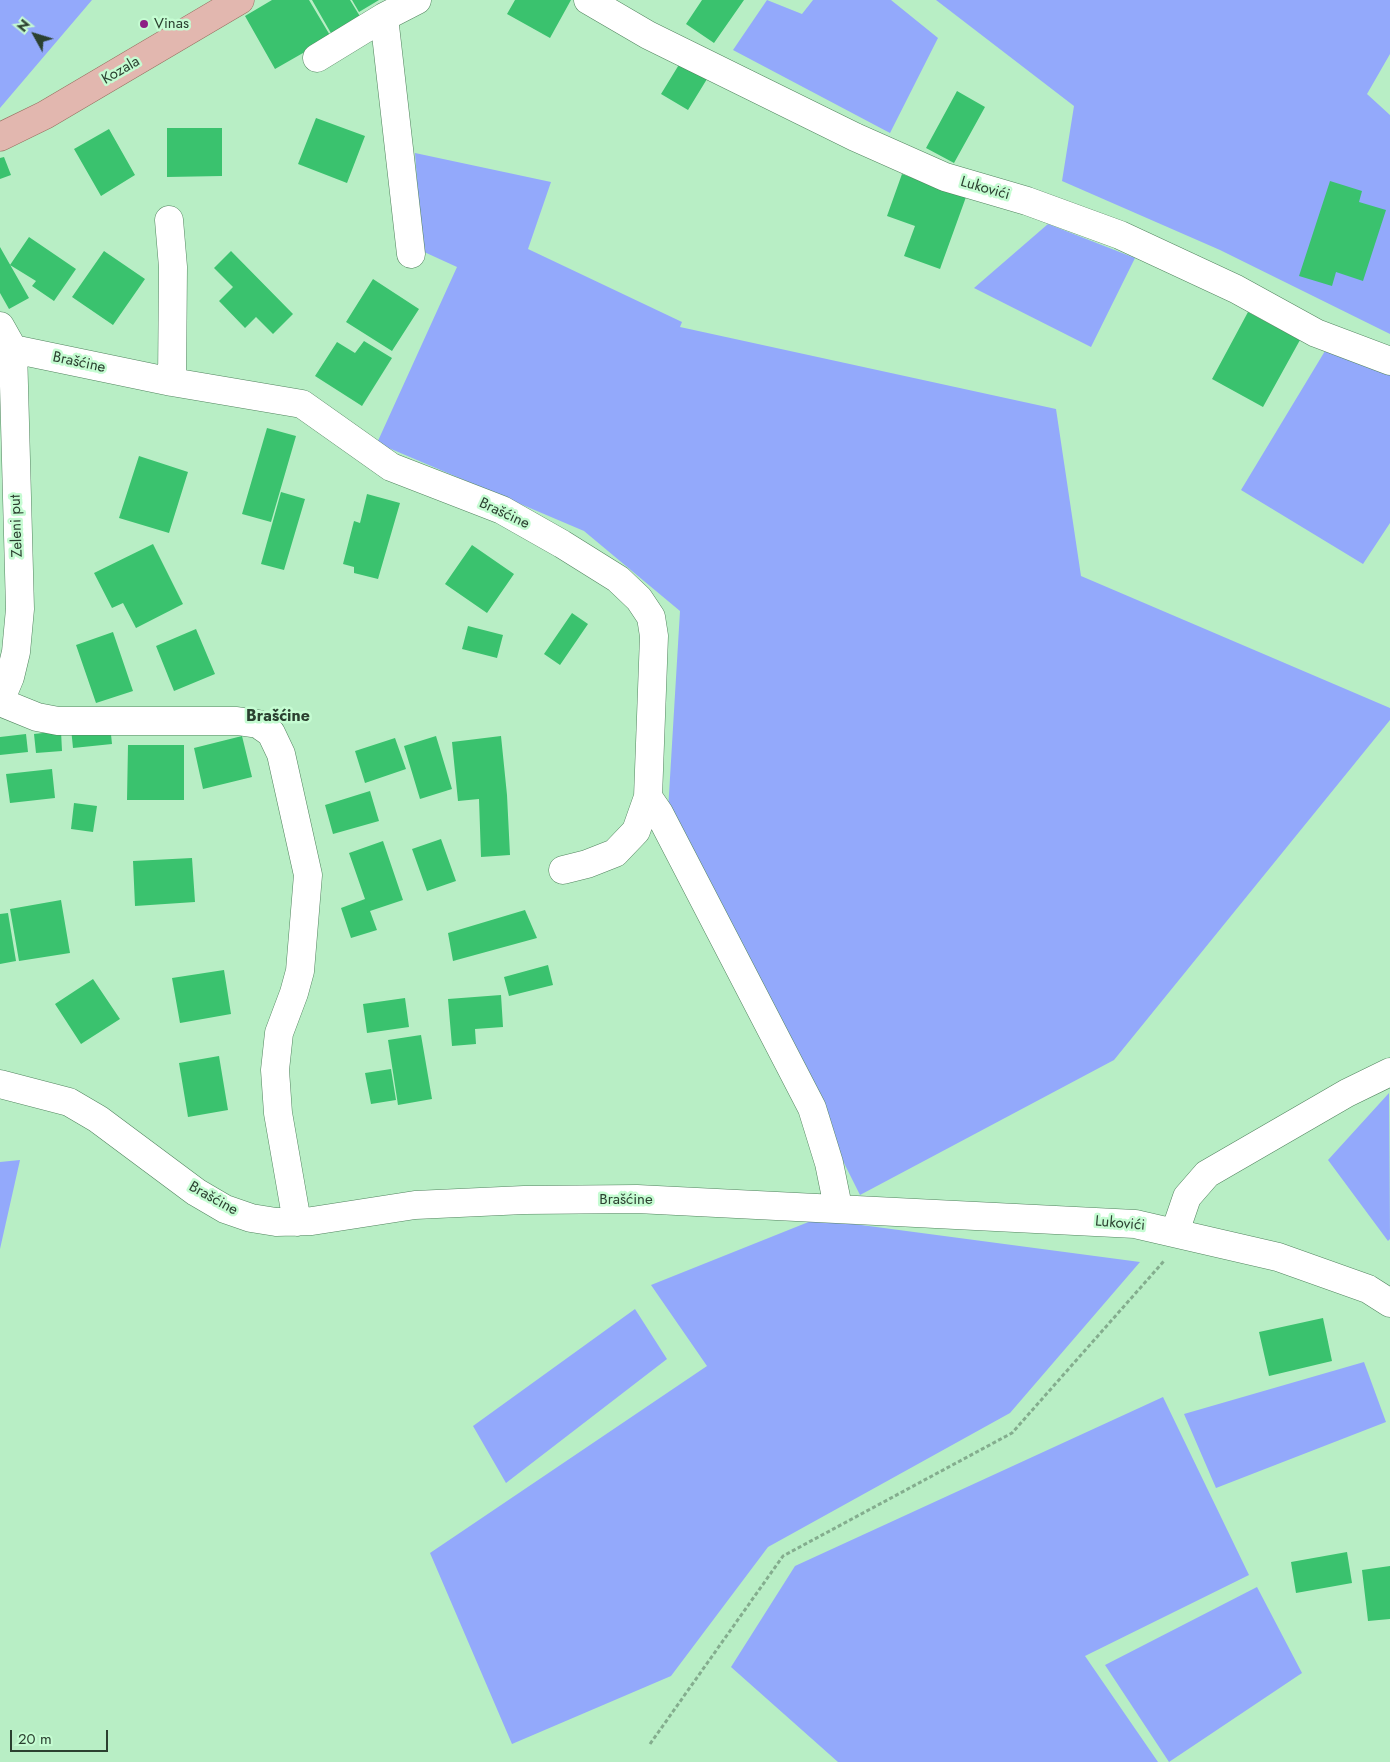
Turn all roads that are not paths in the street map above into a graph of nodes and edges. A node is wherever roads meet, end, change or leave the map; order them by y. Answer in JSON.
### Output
{"nodes":[{"id":1,"x":240,"y":0,"type":"edge"},
{"id":2,"x":417,"y":0,"type":"edge"},
{"id":3,"x":588,"y":0,"type":"edge"},
{"id":4,"x":384,"y":18,"type":"junction"},
{"id":5,"x":317,"y":58,"type":"dead end"},
{"id":6,"x":0,"y":136,"type":"edge"},
{"id":7,"x":169,"y":220,"type":"dead end"},
{"id":8,"x":411,"y":254,"type":"dead end"},
{"id":9,"x":6,"y":338,"type":"edge"},
{"id":10,"x":1390,"y":361,"type":"edge"},
{"id":11,"x":172,"y":382,"type":"junction"},
{"id":12,"x":0,"y":702,"type":"edge"},
{"id":13,"x":648,"y":797,"type":"junction"},
{"id":14,"x":563,"y":870,"type":"dead end"},
{"id":15,"x":1390,"y":1072,"type":"edge"},
{"id":16,"x":0,"y":1084,"type":"edge"},
{"id":17,"x":838,"y":1207,"type":"junction"},
{"id":18,"x":297,"y":1222,"type":"junction"},
{"id":19,"x":1181,"y":1233,"type":"junction"},
{"id":20,"x":1390,"y":1303,"type":"edge"}],
"edges":[{"from":1,"to":6,"type":"main road","name":"Kozala"},
{"from":2,"to":4,"type":"street"},
{"from":3,"to":10,"type":"street","name":"Lukovići"},
{"from":4,"to":5,"type":"street"},
{"from":4,"to":8,"type":"street"},
{"from":7,"to":11,"type":"street"},
{"from":9,"to":11,"type":"street","name":"Brašćine"},
{"from":9,"to":12,"type":"street","name":"Zeleni put"},
{"from":11,"to":13,"type":"street","name":"Brašćine"},
{"from":12,"to":18,"type":"street"},
{"from":13,"to":14,"type":"street","name":"Brašćine"},
{"from":13,"to":17,"type":"street"},
{"from":15,"to":19,"type":"street"},
{"from":16,"to":18,"type":"street","name":"Brašćine"},
{"from":17,"to":18,"type":"street","name":"Brašćine"},
{"from":17,"to":19,"type":"street","name":"Lukovići"},
{"from":19,"to":20,"type":"street","name":"Lukovići"}]}
